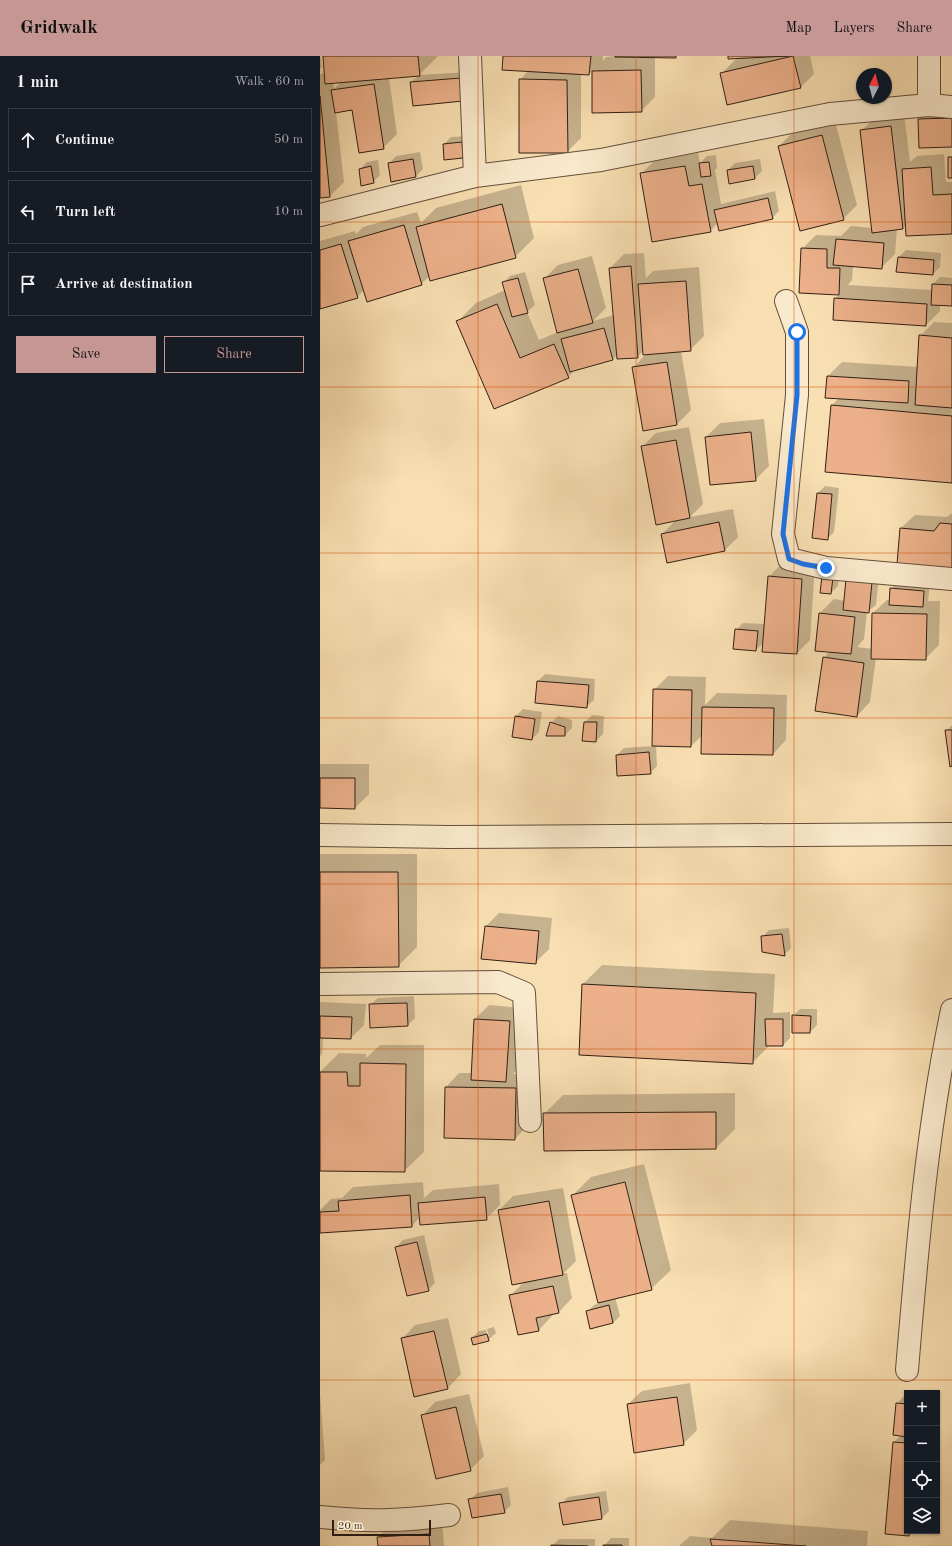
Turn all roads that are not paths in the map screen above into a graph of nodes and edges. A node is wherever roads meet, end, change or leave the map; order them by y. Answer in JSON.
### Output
{"nodes":[{"id":1,"x":470,"y":56,"type":"edge"},
{"id":2,"x":929,"y":56,"type":"edge"},
{"id":3,"x":928,"y":105,"type":"junction"},
{"id":4,"x":952,"y":107,"type":"edge"},
{"id":5,"x":475,"y":176,"type":"junction"},
{"id":6,"x":320,"y":215,"type":"edge"},
{"id":7,"x":786,"y":301,"type":"dead end"},
{"id":8,"x":952,"y":579,"type":"edge"},
{"id":9,"x":320,"y":834,"type":"edge"},
{"id":10,"x":952,"y":834,"type":"edge"},
{"id":11,"x":320,"y":984,"type":"edge"},
{"id":12,"x":952,"y":1010,"type":"edge"},
{"id":13,"x":530,"y":1121,"type":"dead end"},
{"id":14,"x":907,"y":1370,"type":"dead end"},
{"id":15,"x":449,"y":1516,"type":"dead end"},
{"id":16,"x":320,"y":1517,"type":"edge"}],
"edges":[{"from":1,"to":5,"type":"street"},
{"from":2,"to":3,"type":"street"},
{"from":3,"to":4,"type":"street"},
{"from":3,"to":5,"type":"street"},
{"from":5,"to":6,"type":"street"},
{"from":7,"to":8,"type":"street"},
{"from":9,"to":10,"type":"street"},
{"from":11,"to":13,"type":"street"},
{"from":12,"to":14,"type":"street"},
{"from":15,"to":16,"type":"street"}]}
